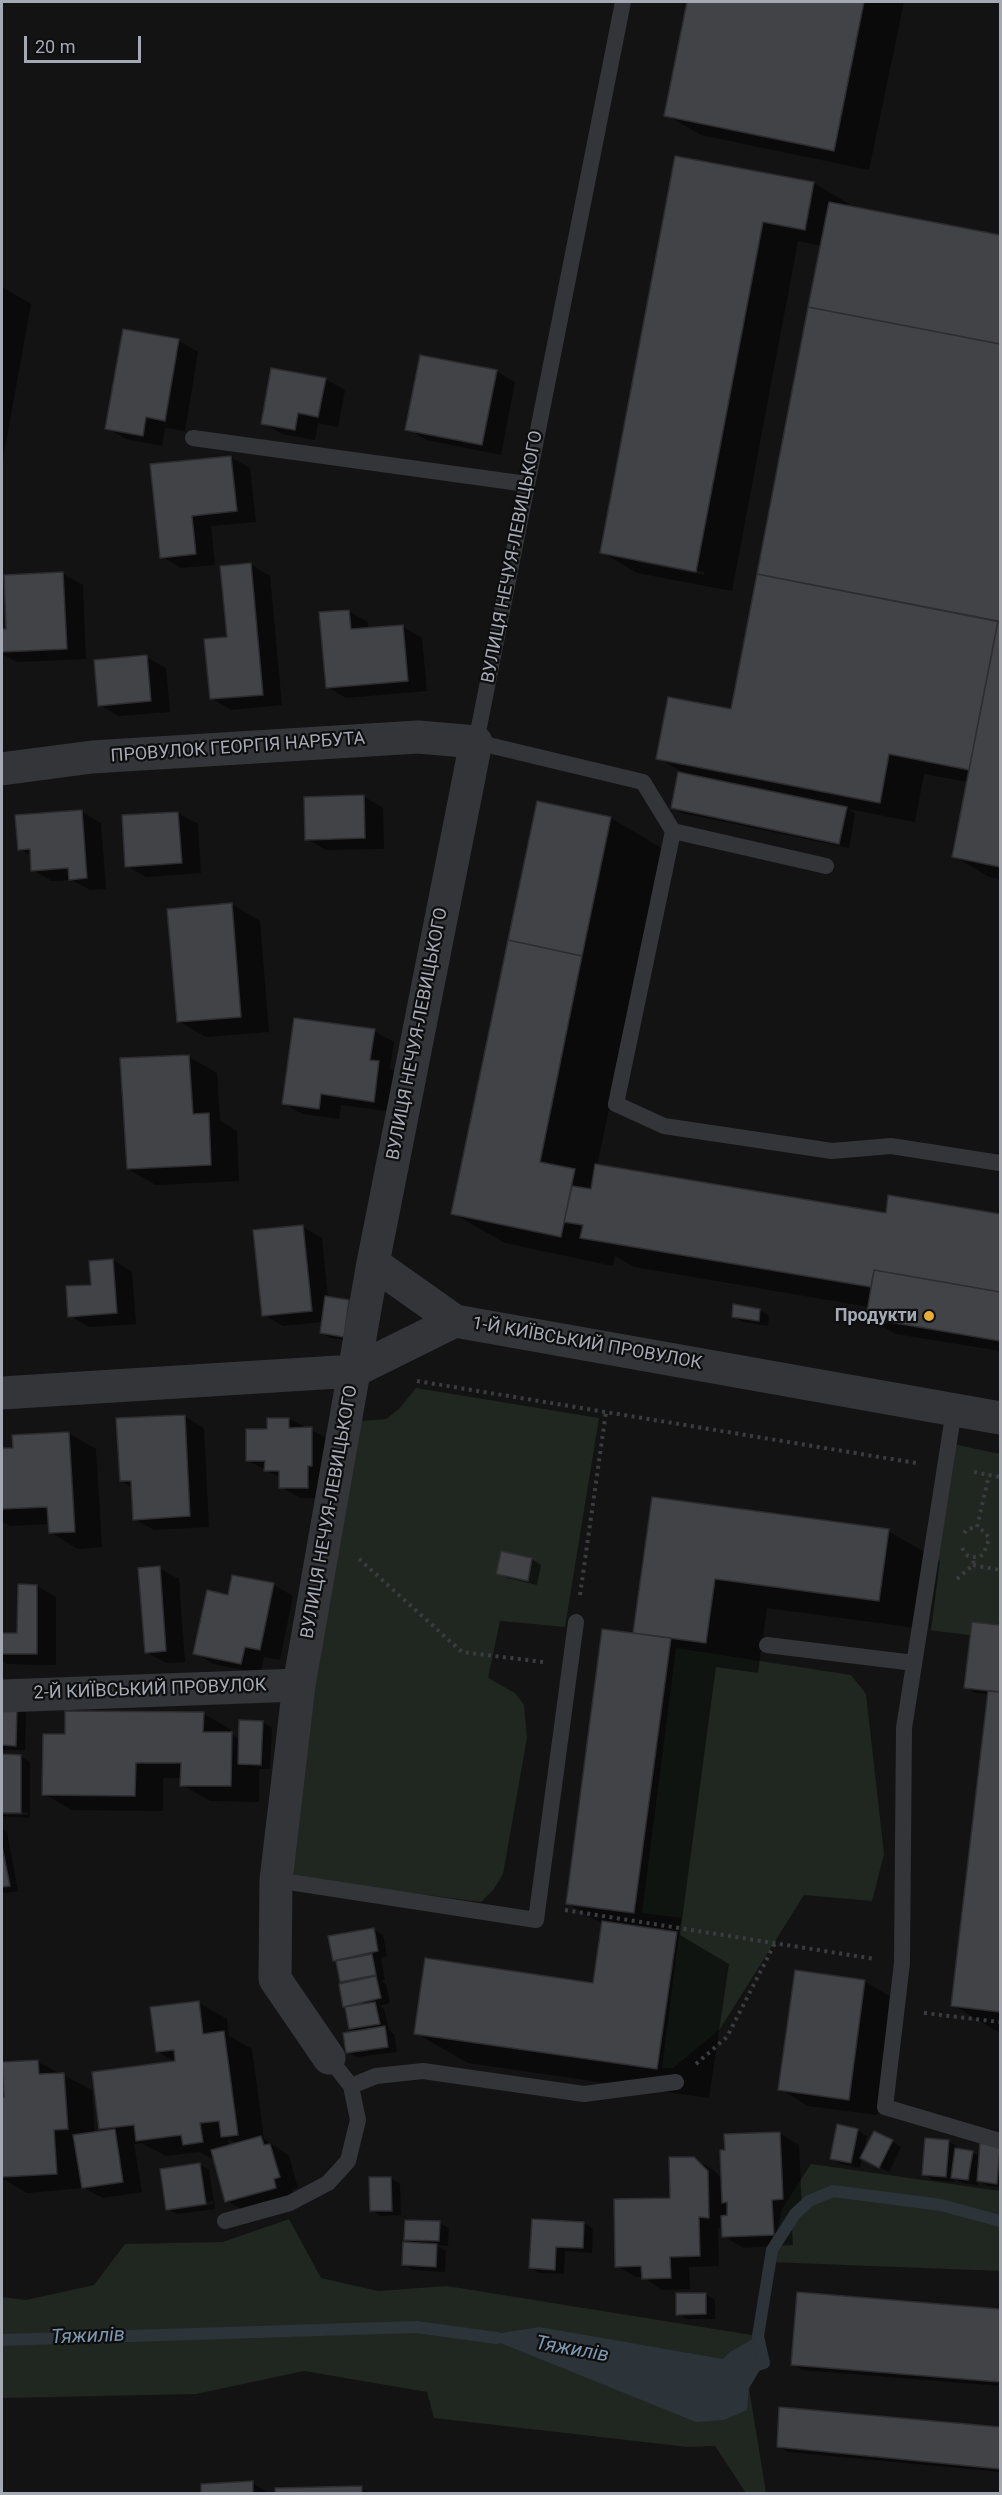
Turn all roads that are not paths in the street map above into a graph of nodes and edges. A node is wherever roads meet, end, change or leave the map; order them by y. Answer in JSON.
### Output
{"nodes":[{"id":1,"x":623,"y":2,"type":"edge"},
{"id":2,"x":193,"y":438,"type":"dead end"},
{"id":3,"x":527,"y":484,"type":"junction"},
{"id":4,"x":476,"y":742,"type":"junction"},
{"id":5,"x":2,"y":769,"type":"edge"},
{"id":6,"x":673,"y":831,"type":"junction"},
{"id":7,"x":826,"y":866,"type":"dead end"},
{"id":8,"x":1000,"y":1163,"type":"edge"},
{"id":9,"x":373,"y":1263,"type":"junction"},
{"id":10,"x":455,"y":1321,"type":"junction"},
{"id":11,"x":354,"y":1371,"type":"junction"},
{"id":12,"x":2,"y":1393,"type":"edge"},
{"id":13,"x":954,"y":1410,"type":"junction"},
{"id":14,"x":1000,"y":1418,"type":"edge"},
{"id":15,"x":576,"y":1622,"type":"road end"},
{"id":16,"x":767,"y":1645,"type":"dead end"},
{"id":17,"x":914,"y":1663,"type":"junction"},
{"id":18,"x":299,"y":1684,"type":"junction"},
{"id":19,"x":2,"y":1696,"type":"edge"},
{"id":20,"x":276,"y":1880,"type":"junction"},
{"id":21,"x":329,"y":2058,"type":"joint"},
{"id":22,"x":676,"y":2082,"type":"road end"},
{"id":23,"x":351,"y":2086,"type":"junction"},
{"id":24,"x":1000,"y":2141,"type":"edge"},
{"id":25,"x":225,"y":2221,"type":"dead end"}],
"edges":[{"from":1,"to":3,"type":"lane","name":"ВУЛИЦЯ НЕЧУЯ-ЛЕВИЦЬКОГО"},
{"from":2,"to":3,"type":"lane"},
{"from":3,"to":4,"type":"lane","name":"ВУЛИЦЯ НЕЧУЯ-ЛЕВИЦЬКОГО"},
{"from":4,"to":5,"type":"street","name":"ПРОВУЛОК ГЕОРГІЯ НАРБУТА"},
{"from":4,"to":6,"type":"lane"},
{"from":4,"to":9,"type":"street","name":"ВУЛИЦЯ НЕЧУЯ-ЛЕВИЦЬКОГО"},
{"from":6,"to":7,"type":"lane"},
{"from":6,"to":8,"type":"lane"},
{"from":9,"to":10,"type":"street"},
{"from":9,"to":11,"type":"street","name":"ВУЛИЦЯ НЕЧУЯ-ЛЕВИЦЬКОГО"},
{"from":10,"to":11,"type":"street","name":"1-Й КИЇВСЬКИЙ ПРОВУЛОК"},
{"from":10,"to":13,"type":"street","name":"1-Й КИЇВСЬКИЙ ПРОВУЛОК"},
{"from":11,"to":12,"type":"street","name":"1-Й КИЇВСЬКИЙ ПРОВУЛОК"},
{"from":11,"to":18,"type":"street","name":"ВУЛИЦЯ НЕЧУЯ-ЛЕВИЦЬКОГО"},
{"from":13,"to":14,"type":"street","name":"1-Й КИЇВСЬКИЙ ПРОВУЛОК"},
{"from":13,"to":17,"type":"lane"},
{"from":15,"to":20,"type":"lane"},
{"from":16,"to":17,"type":"lane"},
{"from":17,"to":24,"type":"lane"},
{"from":18,"to":19,"type":"street","name":"2-Й КИЇВСЬКИЙ ПРОВУЛОК"},
{"from":18,"to":20,"type":"street","name":"ВУЛИЦЯ НЕЧУЯ-ЛЕВИЦЬКОГО"},
{"from":20,"to":21,"type":"street","name":"ВУЛИЦЯ НЕЧУЯ-ЛЕВИЦЬКОГО"},
{"from":21,"to":23,"type":"lane"},
{"from":22,"to":23,"type":"lane"},
{"from":23,"to":25,"type":"lane"}]}
